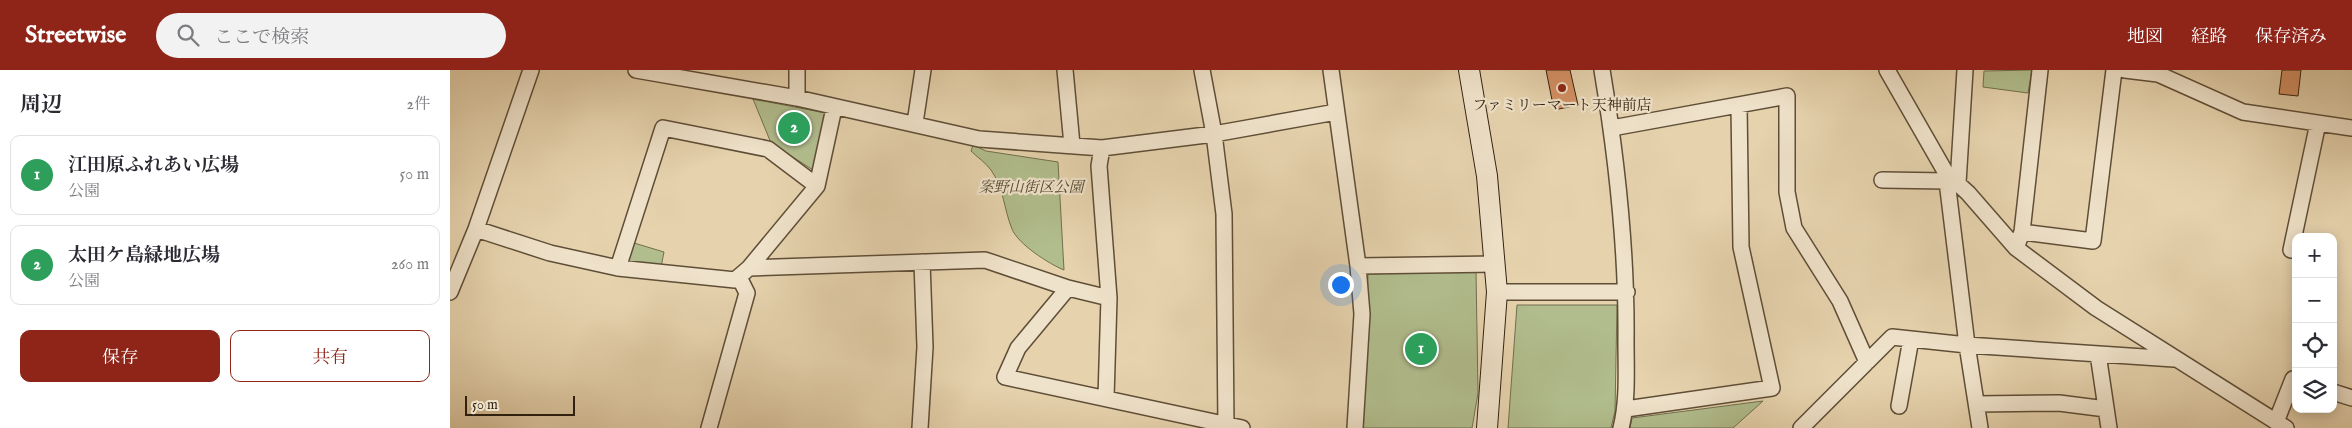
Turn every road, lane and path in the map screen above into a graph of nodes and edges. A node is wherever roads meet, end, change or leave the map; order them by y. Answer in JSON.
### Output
{"nodes":[{"id":1,"x":531,"y":70,"type":"edge"},
{"id":2,"x":636,"y":70,"type":"edge"},
{"id":3,"x":797,"y":70,"type":"edge"},
{"id":4,"x":923,"y":70,"type":"edge"},
{"id":5,"x":1065,"y":70,"type":"edge"},
{"id":6,"x":1202,"y":70,"type":"edge"},
{"id":7,"x":1330,"y":70,"type":"edge"},
{"id":8,"x":1469,"y":70,"type":"edge"},
{"id":9,"x":1602,"y":70,"type":"edge"},
{"id":10,"x":1887,"y":70,"type":"edge"},
{"id":11,"x":1965,"y":70,"type":"edge"},
{"id":12,"x":2040,"y":70,"type":"edge"},
{"id":13,"x":2114,"y":70,"type":"edge"},
{"id":14,"x":2125,"y":70,"type":"edge"},
{"id":15,"x":2158,"y":72,"type":"edge"},
{"id":16,"x":797,"y":98,"type":"junction"},
{"id":17,"x":1739,"y":105,"type":"junction"},
{"id":18,"x":834,"y":108,"type":"junction"},
{"id":19,"x":1336,"y":112,"type":"junction"},
{"id":20,"x":915,"y":123,"type":"junction"},
{"id":21,"x":2318,"y":123,"type":"junction"},
{"id":22,"x":1612,"y":128,"type":"junction"},
{"id":23,"x":2352,"y":128,"type":"edge"},
{"id":24,"x":1214,"y":134,"type":"junction"},
{"id":25,"x":1072,"y":145,"type":"junction"},
{"id":26,"x":1102,"y":148,"type":"junction"},
{"id":27,"x":1950,"y":179,"type":"junction"},
{"id":28,"x":1882,"y":180,"type":"dead end"},
{"id":29,"x":817,"y":186,"type":"junction"},
{"id":30,"x":476,"y":229,"type":"junction"},
{"id":31,"x":2022,"y":232,"type":"junction"},
{"id":32,"x":2016,"y":248,"type":"junction"},
{"id":33,"x":2291,"y":250,"type":"dead end"},
{"id":34,"x":922,"y":262,"type":"junction"},
{"id":35,"x":1496,"y":264,"type":"junction"},
{"id":36,"x":1358,"y":266,"type":"junction"},
{"id":37,"x":618,"y":268,"type":"junction"},
{"id":38,"x":744,"y":273,"type":"junction"},
{"id":39,"x":1068,"y":288,"type":"junction"},
{"id":40,"x":450,"y":292,"type":"edge"},
{"id":41,"x":1497,"y":292,"type":"junction"},
{"id":42,"x":1627,"y":292,"type":"junction"},
{"id":43,"x":1109,"y":298,"type":"junction"},
{"id":44,"x":1911,"y":339,"type":"junction"},
{"id":45,"x":1967,"y":344,"type":"junction"},
{"id":46,"x":2098,"y":354,"type":"junction"},
{"id":47,"x":2176,"y":360,"type":"junction"},
{"id":48,"x":1867,"y":362,"type":"junction"},
{"id":49,"x":2292,"y":383,"type":"edge"},
{"id":50,"x":2337,"y":393,"type":"edge"},
{"id":51,"x":1106,"y":398,"type":"junction"},
{"id":52,"x":2352,"y":398,"type":"edge"},
{"id":53,"x":1977,"y":404,"type":"junction"},
{"id":54,"x":1899,"y":406,"type":"dead end"},
{"id":55,"x":1626,"y":409,"type":"junction"},
{"id":56,"x":2106,"y":409,"type":"junction"},
{"id":57,"x":2281,"y":425,"type":"edge"},
{"id":58,"x":1226,"y":427,"type":"edge"},
{"id":59,"x":709,"y":428,"type":"edge"},
{"id":60,"x":920,"y":428,"type":"edge"},
{"id":61,"x":1242,"y":428,"type":"edge"},
{"id":62,"x":1355,"y":428,"type":"edge"},
{"id":63,"x":1487,"y":428,"type":"edge"},
{"id":64,"x":1621,"y":428,"type":"edge"},
{"id":65,"x":1802,"y":428,"type":"edge"},
{"id":66,"x":1980,"y":428,"type":"edge"},
{"id":67,"x":2109,"y":428,"type":"edge"}],
"edges":[{"from":1,"to":30,"type":"street"},
{"from":2,"to":16,"type":"street"},
{"from":3,"to":16,"type":"street"},
{"from":4,"to":20,"type":"street"},
{"from":5,"to":25,"type":"street"},
{"from":6,"to":24,"type":"street"},
{"from":7,"to":19,"type":"street"},
{"from":8,"to":35,"type":"street"},
{"from":9,"to":22,"type":"street"},
{"from":10,"to":27,"type":"street"},
{"from":11,"to":27,"type":"street"},
{"from":12,"to":31,"type":"street"},
{"from":13,"to":31,"type":"street"},
{"from":14,"to":15,"type":"street"},
{"from":15,"to":21,"type":"street"},
{"from":16,"to":18,"type":"street"},
{"from":17,"to":22,"type":"street"},
{"from":17,"to":48,"type":"street"},
{"from":17,"to":55,"type":"street"},
{"from":18,"to":20,"type":"street"},
{"from":18,"to":29,"type":"street"},
{"from":19,"to":24,"type":"street"},
{"from":19,"to":36,"type":"street"},
{"from":20,"to":25,"type":"street"},
{"from":21,"to":23,"type":"street"},
{"from":21,"to":33,"type":"street"},
{"from":22,"to":42,"type":"street"},
{"from":24,"to":26,"type":"street"},
{"from":24,"to":58,"type":"street"},
{"from":25,"to":26,"type":"street"},
{"from":26,"to":43,"type":"street"},
{"from":27,"to":28,"type":"street"},
{"from":27,"to":32,"type":"street"},
{"from":27,"to":45,"type":"street"},
{"from":29,"to":37,"type":"street"},
{"from":29,"to":38,"type":"street"},
{"from":30,"to":37,"type":"street"},
{"from":30,"to":40,"type":"street"},
{"from":31,"to":32,"type":"street"},
{"from":32,"to":47,"type":"street"},
{"from":34,"to":38,"type":"street"},
{"from":34,"to":39,"type":"street"},
{"from":34,"to":60,"type":"street"},
{"from":35,"to":36,"type":"street"},
{"from":35,"to":41,"type":"street"},
{"from":36,"to":62,"type":"street"},
{"from":37,"to":38,"type":"street"},
{"from":38,"to":59,"type":"street"},
{"from":39,"to":43,"type":"street"},
{"from":39,"to":51,"type":"street"},
{"from":41,"to":42,"type":"street"},
{"from":41,"to":63,"type":"street"},
{"from":42,"to":55,"type":"street"},
{"from":43,"to":51,"type":"street"},
{"from":44,"to":45,"type":"street"},
{"from":44,"to":48,"type":"street"},
{"from":44,"to":54,"type":"street"},
{"from":45,"to":46,"type":"street"},
{"from":45,"to":53,"type":"street"},
{"from":46,"to":47,"type":"street"},
{"from":46,"to":56,"type":"street"},
{"from":47,"to":57,"type":"street"},
{"from":48,"to":65,"type":"street"},
{"from":49,"to":57,"type":"street"},
{"from":50,"to":52,"type":"street"},
{"from":51,"to":58,"type":"street"},
{"from":53,"to":56,"type":"street"},
{"from":53,"to":66,"type":"street"},
{"from":55,"to":64,"type":"street"},
{"from":56,"to":67,"type":"street"},
{"from":58,"to":61,"type":"street"}]}
